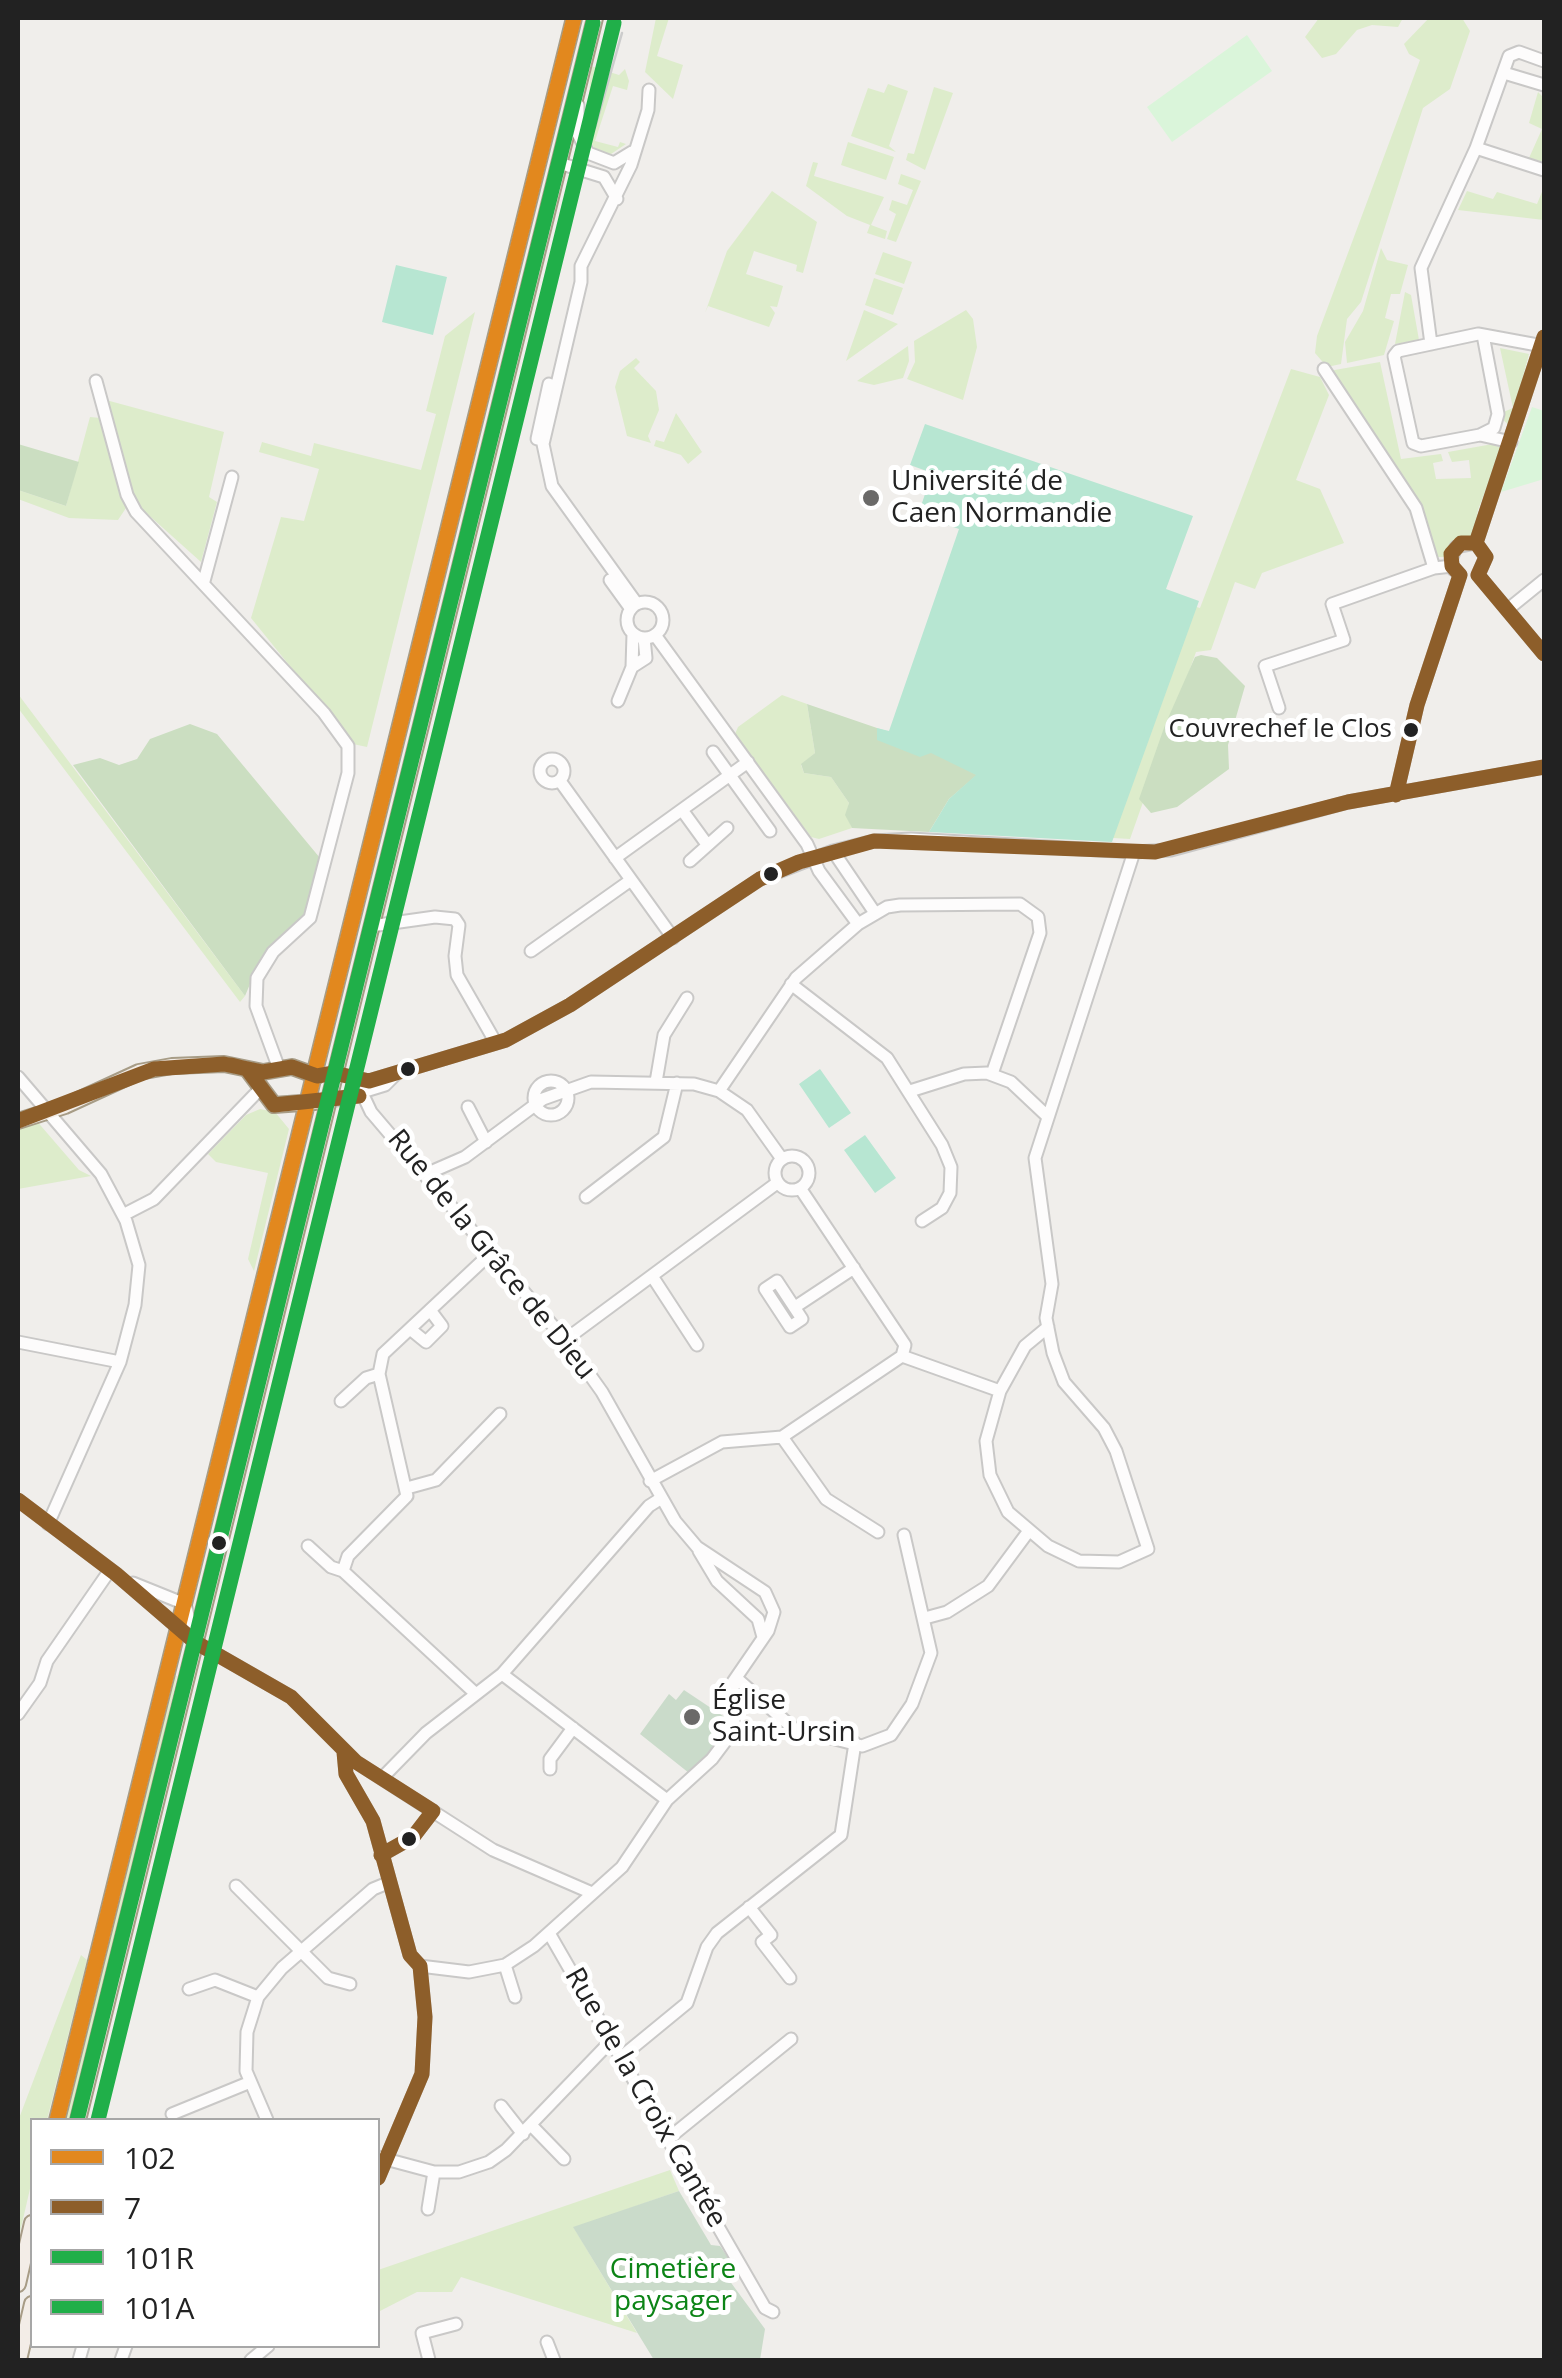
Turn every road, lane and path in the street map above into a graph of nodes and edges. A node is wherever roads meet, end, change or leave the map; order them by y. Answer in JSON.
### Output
{"nodes":[{"id":1,"x":574,"y":18,"type":"edge"},
{"id":2,"x":595,"y":18,"type":"edge"},
{"id":3,"x":1544,"y":61,"type":"edge"},
{"id":4,"x":1504,"y":72,"type":"junction"},
{"id":5,"x":1544,"y":85,"type":"edge"},
{"id":6,"x":578,"y":86,"type":"junction"},
{"id":7,"x":648,"y":90,"type":"dead end"},
{"id":8,"x":548,"y":121,"type":"junction"},
{"id":9,"x":635,"y":148,"type":"junction"},
{"id":10,"x":1476,"y":148,"type":"junction"},
{"id":11,"x":559,"y":163,"type":"junction"},
{"id":12,"x":1544,"y":170,"type":"edge"},
{"id":13,"x":617,"y":200,"type":"junction"},
{"id":14,"x":1484,"y":336,"type":"junction"},
{"id":15,"x":1544,"y":341,"type":"edge"},
{"id":16,"x":1431,"y":344,"type":"junction"},
{"id":17,"x":1324,"y":369,"type":"dead end"},
{"id":18,"x":96,"y":381,"type":"dead end"},
{"id":19,"x":1480,"y":435,"type":"junction"},
{"id":20,"x":1511,"y":442,"type":"junction"},
{"id":21,"x":232,"y":478,"type":"dead end"},
{"id":22,"x":1476,"y":543,"type":"junction"},
{"id":23,"x":1434,"y":568,"type":"junction"},
{"id":24,"x":1456,"y":571,"type":"junction"},
{"id":25,"x":1478,"y":575,"type":"junction"},
{"id":26,"x":204,"y":580,"type":"junction"},
{"id":27,"x":1544,"y":580,"type":"edge"},
{"id":28,"x":634,"y":606,"type":"junction"},
{"id":29,"x":1507,"y":610,"type":"junction"},
{"id":30,"x":644,"y":635,"type":"junction"},
{"id":31,"x":1544,"y":654,"type":"edge"},
{"id":32,"x":632,"y":666,"type":"junction"},
{"id":33,"x":618,"y":700,"type":"dead end"},
{"id":34,"x":1279,"y":708,"type":"dead end"},
{"id":35,"x":713,"y":752,"type":"dead end"},
{"id":36,"x":748,"y":762,"type":"junction"},
{"id":37,"x":1544,"y":767,"type":"edge"},
{"id":38,"x":730,"y":775,"type":"junction"},
{"id":39,"x":560,"y":782,"type":"dead end"},
{"id":40,"x":1396,"y":795,"type":"junction"},
{"id":41,"x":682,"y":810,"type":"junction"},
{"id":42,"x":728,"y":828,"type":"dead end"},
{"id":43,"x":770,"y":831,"type":"dead end"},
{"id":44,"x":706,"y":844,"type":"junction"},
{"id":45,"x":833,"y":851,"type":"junction"},
{"id":46,"x":1134,"y":852,"type":"junction"},
{"id":47,"x":615,"y":858,"type":"junction"},
{"id":48,"x":812,"y":858,"type":"junction"},
{"id":49,"x":690,"y":860,"type":"dead end"},
{"id":50,"x":631,"y":880,"type":"junction"},
{"id":51,"x":875,"y":913,"type":"junction"},
{"id":52,"x":858,"y":924,"type":"junction"},
{"id":53,"x":376,"y":928,"type":"junction"},
{"id":54,"x":673,"y":938,"type":"junction"},
{"id":55,"x":531,"y":951,"type":"dead end"},
{"id":56,"x":791,"y":984,"type":"junction"},
{"id":57,"x":687,"y":998,"type":"dead end"},
{"id":58,"x":496,"y":1043,"type":"junction"},
{"id":59,"x":274,"y":1068,"type":"junction"},
{"id":60,"x":247,"y":1069,"type":"junction"},
{"id":61,"x":334,"y":1073,"type":"junction"},
{"id":62,"x":396,"y":1074,"type":"junction"},
{"id":63,"x":992,"y":1074,"type":"junction"},
{"id":64,"x":316,"y":1076,"type":"junction"},
{"id":65,"x":18,"y":1078,"type":"edge"},
{"id":66,"x":368,"y":1081,"type":"junction"},
{"id":67,"x":656,"y":1082,"type":"junction"},
{"id":68,"x":677,"y":1083,"type":"junction"},
{"id":69,"x":385,"y":1085,"type":"junction"},
{"id":70,"x":262,"y":1087,"type":"junction"},
{"id":71,"x":566,"y":1089,"type":"junction"},
{"id":72,"x":719,"y":1092,"type":"junction"},
{"id":73,"x":910,"y":1092,"type":"junction"},
{"id":74,"x":363,"y":1094,"type":"junction"},
{"id":75,"x":330,"y":1097,"type":"junction"},
{"id":76,"x":308,"y":1102,"type":"junction"},
{"id":77,"x":278,"y":1106,"type":"junction"},
{"id":78,"x":535,"y":1106,"type":"junction"},
{"id":79,"x":246,"y":1107,"type":"junction"},
{"id":80,"x":468,"y":1107,"type":"dead end"},
{"id":81,"x":47,"y":1111,"type":"junction"},
{"id":82,"x":1046,"y":1115,"type":"junction"},
{"id":83,"x":378,"y":1117,"type":"junction"},
{"id":84,"x":18,"y":1121,"type":"edge"},
{"id":85,"x":303,"y":1124,"type":"junction"},
{"id":86,"x":486,"y":1142,"type":"junction"},
{"id":87,"x":782,"y":1159,"type":"junction"},
{"id":88,"x":426,"y":1174,"type":"junction"},
{"id":89,"x":777,"y":1183,"type":"junction"},
{"id":90,"x":800,"y":1188,"type":"junction"},
{"id":91,"x":586,"y":1197,"type":"dead end"},
{"id":92,"x":122,"y":1215,"type":"junction"},
{"id":93,"x":922,"y":1221,"type":"dead end"},
{"id":94,"x":492,"y":1252,"type":"junction"},
{"id":95,"x":854,"y":1268,"type":"junction"},
{"id":96,"x":652,"y":1276,"type":"junction"},
{"id":97,"x":795,"y":1308,"type":"dead end"},
{"id":98,"x":430,"y":1310,"type":"junction"},
{"id":99,"x":1048,"y":1327,"type":"junction"},
{"id":100,"x":410,"y":1329,"type":"junction"},
{"id":101,"x":565,"y":1340,"type":"junction"},
{"id":102,"x":18,"y":1342,"type":"edge"},
{"id":103,"x":697,"y":1345,"type":"dead end"},
{"id":104,"x":902,"y":1356,"type":"junction"},
{"id":105,"x":120,"y":1362,"type":"junction"},
{"id":106,"x":380,"y":1374,"type":"junction"},
{"id":107,"x":1000,"y":1391,"type":"junction"},
{"id":108,"x":341,"y":1401,"type":"dead end"},
{"id":109,"x":500,"y":1414,"type":"dead end"},
{"id":110,"x":782,"y":1437,"type":"junction"},
{"id":111,"x":650,"y":1481,"type":"junction"},
{"id":112,"x":408,"y":1488,"type":"junction"},
{"id":113,"x":660,"y":1499,"type":"junction"},
{"id":114,"x":18,"y":1500,"type":"edge"},
{"id":115,"x":48,"y":1524,"type":"junction"},
{"id":116,"x":878,"y":1532,"type":"dead end"},
{"id":117,"x":1028,"y":1532,"type":"junction"},
{"id":118,"x":904,"y":1535,"type":"dead end"},
{"id":119,"x":308,"y":1546,"type":"dead end"},
{"id":120,"x":697,"y":1547,"type":"junction"},
{"id":121,"x":344,"y":1571,"type":"junction"},
{"id":122,"x":113,"y":1572,"type":"junction"},
{"id":123,"x":184,"y":1604,"type":"junction"},
{"id":124,"x":774,"y":1612,"type":"junction"},
{"id":125,"x":925,"y":1618,"type":"junction"},
{"id":126,"x":758,"y":1619,"type":"junction"},
{"id":127,"x":178,"y":1628,"type":"junction"},
{"id":128,"x":763,"y":1637,"type":"junction"},
{"id":129,"x":199,"y":1645,"type":"junction"},
{"id":130,"x":502,"y":1674,"type":"junction"},
{"id":131,"x":736,"y":1678,"type":"junction"},
{"id":132,"x":476,"y":1694,"type":"junction"},
{"id":133,"x":18,"y":1714,"type":"edge"},
{"id":134,"x":573,"y":1728,"type":"junction"},
{"id":135,"x":856,"y":1743,"type":"junction"},
{"id":136,"x":344,"y":1751,"type":"junction"},
{"id":137,"x":550,"y":1770,"type":"dead end"},
{"id":138,"x":382,"y":1778,"type":"junction"},
{"id":139,"x":667,"y":1800,"type":"junction"},
{"id":140,"x":432,"y":1811,"type":"junction"},
{"id":141,"x":381,"y":1855,"type":"junction"},
{"id":142,"x":390,"y":1882,"type":"junction"},
{"id":143,"x":236,"y":1886,"type":"dead end"},
{"id":144,"x":592,"y":1894,"type":"junction"},
{"id":145,"x":749,"y":1907,"type":"junction"},
{"id":146,"x":549,"y":1933,"type":"junction"},
{"id":147,"x":302,"y":1952,"type":"junction"},
{"id":148,"x":504,"y":1965,"type":"junction"},
{"id":149,"x":420,"y":1966,"type":"junction"},
{"id":150,"x":790,"y":1978,"type":"dead end"},
{"id":151,"x":350,"y":1984,"type":"dead end"},
{"id":152,"x":189,"y":1990,"type":"dead end"},
{"id":153,"x":515,"y":1996,"type":"dead end"},
{"id":154,"x":258,"y":1997,"type":"junction"},
{"id":155,"x":791,"y":2039,"type":"dead end"},
{"id":156,"x":610,"y":2042,"type":"junction"},
{"id":157,"x":620,"y":2058,"type":"junction"},
{"id":158,"x":248,"y":2084,"type":"junction"},
{"id":159,"x":501,"y":2106,"type":"dead end"},
{"id":160,"x":172,"y":2114,"type":"dead end"},
{"id":161,"x":58,"y":2118,"type":"edge"},
{"id":162,"x":79,"y":2118,"type":"edge"},
{"id":163,"x":267,"y":2118,"type":"edge"},
{"id":164,"x":527,"y":2129,"type":"junction"},
{"id":165,"x":669,"y":2138,"type":"junction"},
{"id":166,"x":382,"y":2158,"type":"edge"},
{"id":167,"x":564,"y":2158,"type":"dead end"},
{"id":168,"x":434,"y":2172,"type":"junction"},
{"id":169,"x":428,"y":2209,"type":"dead end"},
{"id":170,"x":30,"y":2232,"type":"edge"},
{"id":171,"x":18,"y":2284,"type":"edge"},
{"id":172,"x":773,"y":2312,"type":"dead end"},
{"id":173,"x":30,"y":2313,"type":"edge"},
{"id":174,"x":456,"y":2324,"type":"dead end"},
{"id":175,"x":547,"y":2342,"type":"dead end"},
{"id":176,"x":19,"y":2360,"type":"edge"},
{"id":177,"x":430,"y":2360,"type":"edge"},
{"id":178,"x":554,"y":2360,"type":"edge"}],
"edges":[{"from":1,"to":8,"type":"main road"},
{"from":2,"to":6,"type":"main road"},
{"from":3,"to":4,"type":"street"},
{"from":4,"to":5,"type":"street"},
{"from":4,"to":10,"type":"street"},
{"from":6,"to":9,"type":"street"},
{"from":6,"to":11,"type":"main road"},
{"from":7,"to":9,"type":"street"},
{"from":8,"to":11,"type":"main road"},
{"from":8,"to":64,"type":"main road"},
{"from":9,"to":13,"type":"street"},
{"from":10,"to":12,"type":"street"},
{"from":10,"to":16,"type":"street"},
{"from":11,"to":13,"type":"street"},
{"from":11,"to":53,"type":"main road"},
{"from":13,"to":28,"type":"street"},
{"from":14,"to":15,"type":"street"},
{"from":14,"to":16,"type":"street"},
{"from":14,"to":19,"type":"street"},
{"from":15,"to":20,"type":"street"},
{"from":16,"to":19,"type":"street"},
{"from":17,"to":23,"type":"street"},
{"from":18,"to":26,"type":"street"},
{"from":19,"to":20,"type":"street"},
{"from":20,"to":22,"type":"street"},
{"from":21,"to":26,"type":"street"},
{"from":22,"to":24,"type":"street"},
{"from":22,"to":25,"type":"street"},
{"from":23,"to":24,"type":"street"},
{"from":23,"to":34,"type":"street"},
{"from":24,"to":25,"type":"street"},
{"from":24,"to":40,"type":"street"},
{"from":25,"to":29,"type":"street"},
{"from":26,"to":59,"type":"street"},
{"from":27,"to":29,"type":"street"},
{"from":28,"to":30,"type":"street"},
{"from":28,"to":30,"type":"street"},
{"from":29,"to":31,"type":"street"},
{"from":30,"to":32,"type":"street"},
{"from":30,"to":32,"type":"street"},
{"from":30,"to":36,"type":"street"},
{"from":32,"to":33,"type":"street"},
{"from":35,"to":38,"type":"street"},
{"from":36,"to":38,"type":"street"},
{"from":36,"to":48,"type":"street"},
{"from":37,"to":40,"type":"street"},
{"from":38,"to":41,"type":"street"},
{"from":38,"to":43,"type":"street"},
{"from":39,"to":47,"type":"street"},
{"from":40,"to":46,"type":"street"},
{"from":41,"to":44,"type":"street"},
{"from":41,"to":47,"type":"street"},
{"from":42,"to":44,"type":"street"},
{"from":44,"to":49,"type":"street"},
{"from":45,"to":46,"type":"street"},
{"from":45,"to":48,"type":"street"},
{"from":45,"to":51,"type":"street"},
{"from":46,"to":82,"type":"street"},
{"from":47,"to":50,"type":"street"},
{"from":48,"to":52,"type":"street"},
{"from":48,"to":54,"type":"street"},
{"from":50,"to":54,"type":"street"},
{"from":50,"to":55,"type":"street"},
{"from":51,"to":52,"type":"street"},
{"from":51,"to":63,"type":"street"},
{"from":52,"to":56,"type":"street"},
{"from":53,"to":58,"type":"street"},
{"from":53,"to":61,"type":"main road"},
{"from":54,"to":58,"type":"street"},
{"from":56,"to":72,"type":"street"},
{"from":56,"to":73,"type":"street"},
{"from":57,"to":67,"type":"street"},
{"from":58,"to":62,"type":"street"},
{"from":59,"to":60,"type":"main road"},
{"from":59,"to":64,"type":"main road"},
{"from":59,"to":70,"type":"main road"},
{"from":60,"to":70,"type":"main road"},
{"from":60,"to":81,"type":"main road"},
{"from":61,"to":64,"type":"street"},
{"from":61,"to":66,"type":"street"},
{"from":61,"to":75,"type":"main road"},
{"from":62,"to":66,"type":"street"},
{"from":62,"to":69,"type":"street"},
{"from":63,"to":73,"type":"street"},
{"from":63,"to":82,"type":"street"},
{"from":64,"to":75,"type":"main road"},
{"from":64,"to":76,"type":"main road"},
{"from":65,"to":81,"type":"street"},
{"from":66,"to":74,"type":"street"},
{"from":67,"to":68,"type":"street"},
{"from":67,"to":71,"type":"street"},
{"from":68,"to":72,"type":"street"},
{"from":68,"to":91,"type":"street"},
{"from":69,"to":74,"type":"street"},
{"from":69,"to":83,"type":"street"},
{"from":70,"to":77,"type":"main road"},
{"from":70,"to":79,"type":"street"},
{"from":71,"to":78,"type":"street"},
{"from":71,"to":78,"type":"street"},
{"from":72,"to":87,"type":"street"},
{"from":73,"to":93,"type":"street"},
{"from":74,"to":75,"type":"street"},
{"from":74,"to":83,"type":"street","name":"Rue de la Grâce de Dieu"},
{"from":75,"to":76,"type":"main road"},
{"from":75,"to":129,"type":"main road"},
{"from":76,"to":77,"type":"main road"},
{"from":76,"to":85,"type":"main road"},
{"from":77,"to":79,"type":"street"},
{"from":77,"to":85,"type":"main road"},
{"from":78,"to":86,"type":"street"},
{"from":79,"to":92,"type":"street"},
{"from":80,"to":86,"type":"street"},
{"from":81,"to":84,"type":"main road"},
{"from":81,"to":92,"type":"street"},
{"from":82,"to":99,"type":"street"},
{"from":83,"to":88,"type":"street","name":"Rue de la Grâce de Dieu"},
{"from":85,"to":123,"type":"main road"},
{"from":86,"to":88,"type":"street"},
{"from":87,"to":89,"type":"street"},
{"from":87,"to":90,"type":"street"},
{"from":88,"to":94,"type":"street","name":"Rue de la Grâce de Dieu"},
{"from":89,"to":90,"type":"street"},
{"from":89,"to":96,"type":"street"},
{"from":90,"to":95,"type":"street"},
{"from":92,"to":105,"type":"street"},
{"from":94,"to":98,"type":"street"},
{"from":94,"to":101,"type":"street","name":"Rue de la Grâce de Dieu"},
{"from":95,"to":97,"type":"street"},
{"from":95,"to":104,"type":"street"},
{"from":96,"to":101,"type":"street"},
{"from":96,"to":103,"type":"street"},
{"from":98,"to":100,"type":"street"},
{"from":98,"to":100,"type":"street"},
{"from":99,"to":107,"type":"street"},
{"from":99,"to":117,"type":"street"},
{"from":100,"to":106,"type":"street"},
{"from":101,"to":111,"type":"street","name":"Rue de la Grâce de Dieu"},
{"from":102,"to":105,"type":"street"},
{"from":104,"to":107,"type":"street"},
{"from":104,"to":110,"type":"street"},
{"from":105,"to":115,"type":"street"},
{"from":106,"to":108,"type":"street"},
{"from":106,"to":112,"type":"street"},
{"from":107,"to":117,"type":"street"},
{"from":109,"to":112,"type":"street"},
{"from":110,"to":111,"type":"street"},
{"from":110,"to":116,"type":"street"},
{"from":111,"to":113,"type":"street","name":"Rue de la Grâce de Dieu"},
{"from":112,"to":121,"type":"street"},
{"from":113,"to":120,"type":"street","name":"Rue de la Grâce de Dieu"},
{"from":113,"to":130,"type":"street"},
{"from":114,"to":115,"type":"street"},
{"from":115,"to":122,"type":"street"},
{"from":117,"to":125,"type":"street"},
{"from":118,"to":125,"type":"street"},
{"from":119,"to":121,"type":"street"},
{"from":120,"to":124,"type":"street"},
{"from":120,"to":126,"type":"street","name":"Rue de la Grâce de Dieu"},
{"from":121,"to":132,"type":"street"},
{"from":122,"to":123,"type":"street"},
{"from":122,"to":127,"type":"street"},
{"from":122,"to":133,"type":"street"},
{"from":123,"to":127,"type":"main road"},
{"from":123,"to":129,"type":"street"},
{"from":124,"to":126,"type":"street"},
{"from":124,"to":128,"type":"street"},
{"from":125,"to":135,"type":"street"},
{"from":126,"to":128,"type":"street"},
{"from":127,"to":129,"type":"street"},
{"from":127,"to":161,"type":"main road"},
{"from":128,"to":131,"type":"street"},
{"from":129,"to":136,"type":"street"},
{"from":129,"to":162,"type":"main road"},
{"from":130,"to":132,"type":"street"},
{"from":130,"to":134,"type":"street"},
{"from":131,"to":135,"type":"street"},
{"from":131,"to":139,"type":"street"},
{"from":132,"to":138,"type":"street"},
{"from":134,"to":137,"type":"street"},
{"from":134,"to":139,"type":"street"},
{"from":135,"to":145,"type":"street"},
{"from":136,"to":138,"type":"street"},
{"from":136,"to":141,"type":"street"},
{"from":138,"to":140,"type":"street"},
{"from":139,"to":144,"type":"street"},
{"from":140,"to":141,"type":"street"},
{"from":140,"to":144,"type":"street"},
{"from":141,"to":142,"type":"street"},
{"from":142,"to":147,"type":"street"},
{"from":142,"to":149,"type":"street"},
{"from":143,"to":147,"type":"street"},
{"from":144,"to":146,"type":"street"},
{"from":145,"to":150,"type":"street"},
{"from":145,"to":157,"type":"street"},
{"from":146,"to":148,"type":"street"},
{"from":146,"to":156,"type":"street","name":"Rue de la Croix Cantée"},
{"from":147,"to":151,"type":"street"},
{"from":147,"to":154,"type":"street"},
{"from":148,"to":149,"type":"street"},
{"from":148,"to":153,"type":"street"},
{"from":149,"to":166,"type":"street"},
{"from":152,"to":154,"type":"street"},
{"from":154,"to":158,"type":"street"},
{"from":155,"to":165,"type":"street"},
{"from":156,"to":157,"type":"street","name":"Rue de la Croix Cantée"},
{"from":156,"to":164,"type":"street"},
{"from":157,"to":165,"type":"street","name":"Rue de la Croix Cantée"},
{"from":158,"to":160,"type":"street"},
{"from":158,"to":163,"type":"street"},
{"from":159,"to":164,"type":"street"},
{"from":164,"to":167,"type":"street"},
{"from":164,"to":168,"type":"street"},
{"from":165,"to":172,"type":"street","name":"Rue de la Croix Cantée"},
{"from":166,"to":168,"type":"street"},
{"from":168,"to":169,"type":"street"},
{"from":170,"to":171,"type":"main road"},
{"from":173,"to":176,"type":"main road"},
{"from":174,"to":177,"type":"street"},
{"from":175,"to":178,"type":"street"}]}
